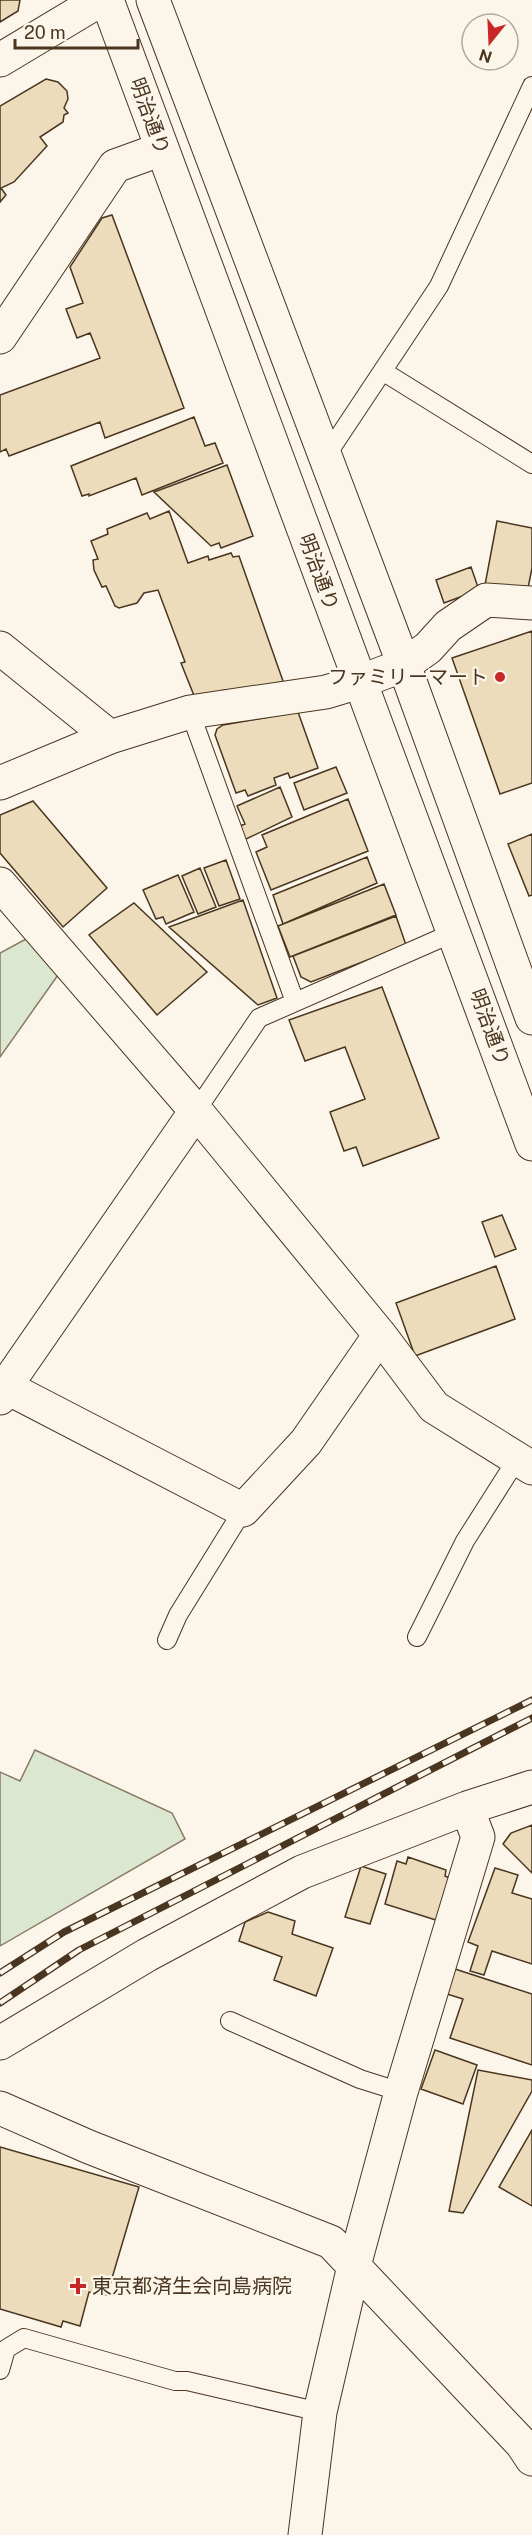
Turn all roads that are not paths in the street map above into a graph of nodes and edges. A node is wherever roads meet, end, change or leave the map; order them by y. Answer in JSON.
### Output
{"nodes":[{"id":1,"x":100,"y":0,"type":"edge"},
{"id":2,"x":107,"y":0,"type":"edge"},
{"id":3,"x":153,"y":0,"type":"edge"},
{"id":4,"x":0,"y":60,"type":"edge"},
{"id":5,"x":532,"y":86,"type":"edge"},
{"id":6,"x":162,"y":149,"type":"junction"},
{"id":7,"x":0,"y":337,"type":"edge"},
{"id":8,"x":384,"y":372,"type":"junction"},
{"id":9,"x":326,"y":456,"type":"junction"},
{"id":10,"x":532,"y":464,"type":"edge"},
{"id":11,"x":532,"y":603,"type":"edge"},
{"id":12,"x":0,"y":648,"type":"edge"},
{"id":13,"x":404,"y":665,"type":"junction"},
{"id":14,"x":359,"y":682,"type":"junction"},
{"id":15,"x":190,"y":712,"type":"junction"},
{"id":16,"x":110,"y":737,"type":"junction"},
{"id":17,"x":0,"y":783,"type":"edge"},
{"id":18,"x":0,"y":884,"type":"edge"},
{"id":19,"x":455,"y":932,"type":"junction"},
{"id":20,"x":295,"y":1002,"type":"junction"},
{"id":21,"x":532,"y":1018,"type":"edge"},
{"id":22,"x":196,"y":1111,"type":"junction"},
{"id":23,"x":532,"y":1144,"type":"edge"},
{"id":24,"x":380,"y":1335,"type":"junction"},
{"id":25,"x":2,"y":1390,"type":"edge"},
{"id":26,"x":524,"y":1464,"type":"edge"},
{"id":27,"x":243,"y":1510,"type":"junction"},
{"id":28,"x":417,"y":1637,"type":"dead end"},
{"id":29,"x":167,"y":1640,"type":"dead end"},
{"id":30,"x":532,"y":1787,"type":"edge"},
{"id":31,"x":467,"y":1808,"type":"junction"},
{"id":32,"x":230,"y":2021,"type":"dead end"},
{"id":33,"x":0,"y":2043,"type":"edge"},
{"id":34,"x":401,"y":2092,"type":"junction"},
{"id":35,"x":0,"y":2108,"type":"edge"},
{"id":36,"x":354,"y":2266,"type":"junction"},
{"id":37,"x":0,"y":2370,"type":"edge"},
{"id":38,"x":320,"y":2412,"type":"junction"},
{"id":39,"x":532,"y":2459,"type":"edge"},
{"id":40,"x":305,"y":2535,"type":"edge"}],
"edges":[{"from":1,"to":4,"type":"street"},
{"from":2,"to":6,"type":"street","name":"明治通り"},
{"from":3,"to":9,"type":"street"},
{"from":5,"to":8,"type":"lane"},
{"from":6,"to":7,"type":"street"},
{"from":6,"to":14,"type":"street","name":"明治通り"},
{"from":8,"to":9,"type":"lane"},
{"from":8,"to":10,"type":"lane"},
{"from":9,"to":13,"type":"street"},
{"from":11,"to":13,"type":"street"},
{"from":12,"to":16,"type":"street"},
{"from":13,"to":14,"type":"street"},
{"from":13,"to":21,"type":"street"},
{"from":14,"to":15,"type":"street"},
{"from":14,"to":19,"type":"street","name":"明治通り"},
{"from":15,"to":16,"type":"street"},
{"from":15,"to":20,"type":"lane"},
{"from":16,"to":17,"type":"street"},
{"from":18,"to":22,"type":"street"},
{"from":19,"to":20,"type":"lane"},
{"from":19,"to":23,"type":"street","name":"明治通り"},
{"from":20,"to":22,"type":"lane"},
{"from":22,"to":24,"type":"street"},
{"from":22,"to":25,"type":"street"},
{"from":24,"to":26,"type":"street"},
{"from":24,"to":27,"type":"street"},
{"from":25,"to":27,"type":"street"},
{"from":26,"to":28,"type":"lane"},
{"from":27,"to":29,"type":"lane"},
{"from":30,"to":31,"type":"street"},
{"from":31,"to":33,"type":"street"},
{"from":31,"to":34,"type":"street"},
{"from":32,"to":34,"type":"lane"},
{"from":34,"to":36,"type":"street"},
{"from":35,"to":36,"type":"street"},
{"from":36,"to":38,"type":"street"},
{"from":36,"to":39,"type":"street"},
{"from":37,"to":38,"type":"lane"},
{"from":38,"to":40,"type":"street"}]}
